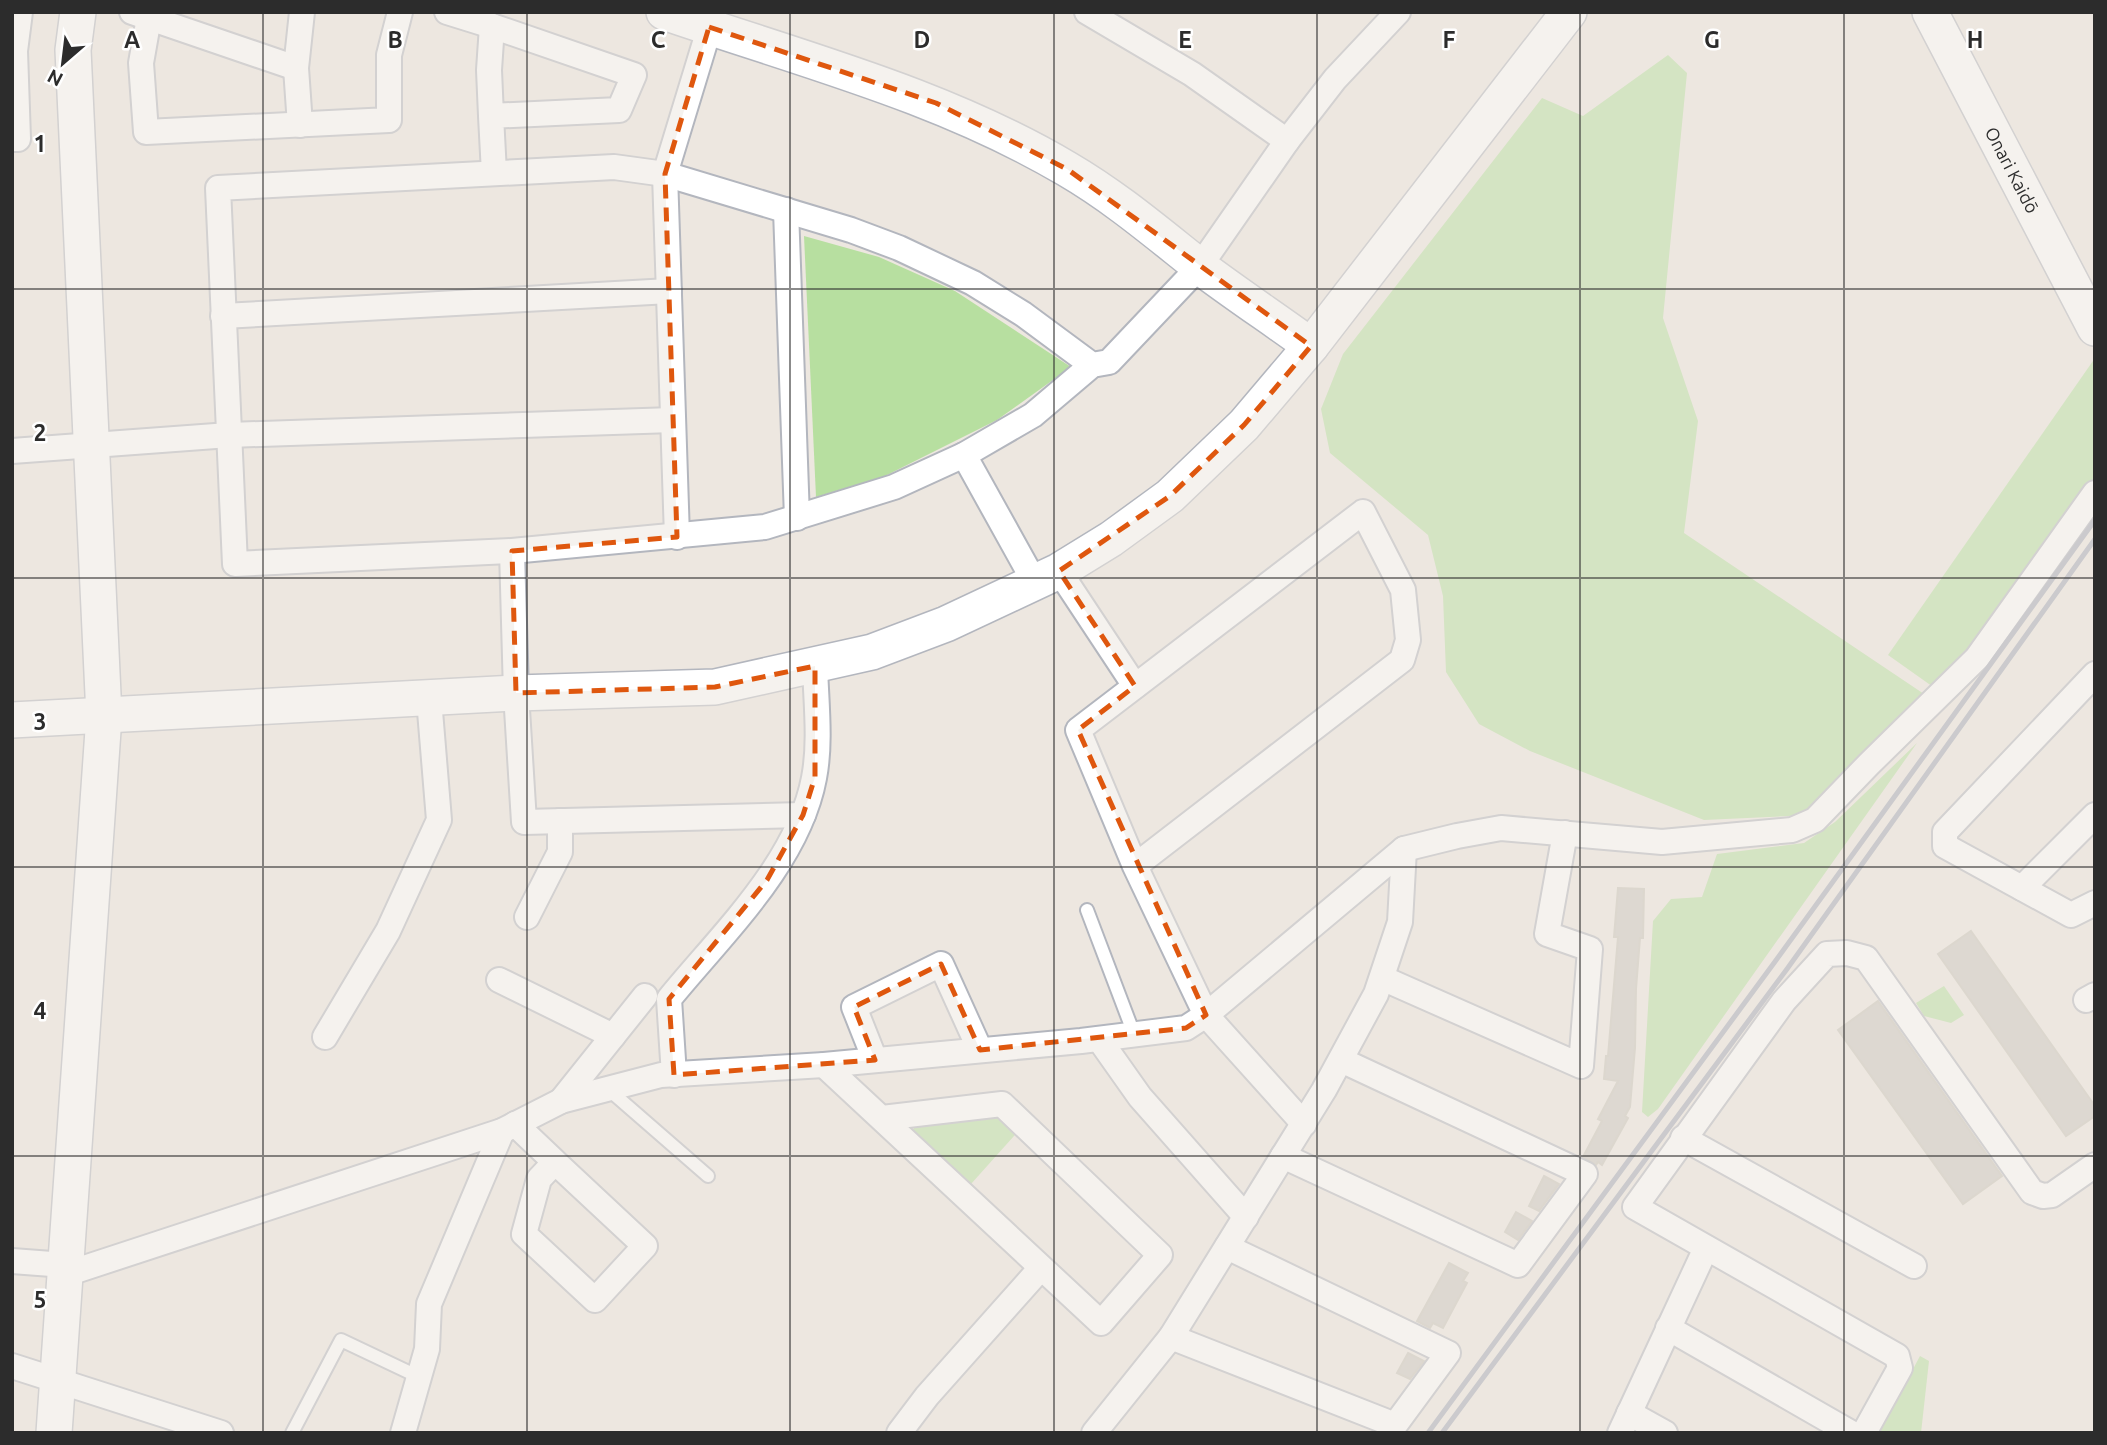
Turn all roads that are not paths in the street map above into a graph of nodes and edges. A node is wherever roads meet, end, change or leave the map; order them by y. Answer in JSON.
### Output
{"nodes":[{"id":1,"x":20,"y":12,"type":"edge"},
{"id":2,"x":78,"y":12,"type":"edge"},
{"id":3,"x":302,"y":12,"type":"edge"},
{"id":4,"x":400,"y":12,"type":"edge"},
{"id":5,"x":447,"y":12,"type":"edge"},
{"id":6,"x":664,"y":12,"type":"edge"},
{"id":7,"x":1087,"y":12,"type":"edge"},
{"id":8,"x":1398,"y":12,"type":"edge"},
{"id":9,"x":1569,"y":12,"type":"edge"},
{"id":10,"x":1930,"y":12,"type":"edge"},
{"id":11,"x":144,"y":14,"type":"edge"},
{"id":12,"x":711,"y":20,"type":"edge"},
{"id":13,"x":492,"y":26,"type":"junction"},
{"id":14,"x":14,"y":51,"type":"edge"},
{"id":15,"x":296,"y":68,"type":"junction"},
{"id":16,"x":491,"y":116,"type":"junction"},
{"id":17,"x":300,"y":125,"type":"junction"},
{"id":18,"x":12,"y":139,"type":"edge"},
{"id":19,"x":1287,"y":141,"type":"junction"},
{"id":20,"x":494,"y":173,"type":"junction"},
{"id":21,"x":665,"y":174,"type":"junction"},
{"id":22,"x":786,"y":210,"type":"junction"},
{"id":23,"x":1200,"y":266,"type":"junction"},
{"id":24,"x":669,"y":291,"type":"junction"},
{"id":25,"x":223,"y":316,"type":"junction"},
{"id":26,"x":2095,"y":328,"type":"edge"},
{"id":27,"x":1311,"y":346,"type":"junction"},
{"id":28,"x":1093,"y":365,"type":"junction"},
{"id":29,"x":673,"y":419,"type":"junction"},
{"id":30,"x":229,"y":435,"type":"junction"},
{"id":31,"x":91,"y":445,"type":"junction"},
{"id":32,"x":12,"y":451,"type":"edge"},
{"id":33,"x":964,"y":455,"type":"junction"},
{"id":34,"x":2095,"y":493,"type":"edge"},
{"id":35,"x":797,"y":518,"type":"junction"},
{"id":36,"x":677,"y":537,"type":"junction"},
{"id":37,"x":512,"y":551,"type":"junction"},
{"id":38,"x":1046,"y":576,"type":"junction"},
{"id":39,"x":815,"y":666,"type":"junction"},
{"id":40,"x":2095,"y":674,"type":"edge"},
{"id":41,"x":1135,"y":686,"type":"junction"},
{"id":42,"x":516,"y":693,"type":"junction"},
{"id":43,"x":429,"y":699,"type":"junction"},
{"id":44,"x":104,"y":716,"type":"junction"},
{"id":45,"x":12,"y":720,"type":"edge"},
{"id":46,"x":803,"y":815,"type":"junction"},
{"id":47,"x":2095,"y":815,"type":"edge"},
{"id":48,"x":560,"y":821,"type":"junction"},
{"id":49,"x":1565,"y":833,"type":"junction"},
{"id":50,"x":1404,"y":849,"type":"junction"},
{"id":51,"x":1135,"y":866,"type":"junction"},
{"id":52,"x":2022,"y":888,"type":"junction"},
{"id":53,"x":2095,"y":904,"type":"edge"},
{"id":54,"x":1087,"y":910,"type":"dead end"},
{"id":55,"x":527,"y":917,"type":"dead end"},
{"id":56,"x":1382,"y":978,"type":"junction"},
{"id":57,"x":499,"y":980,"type":"dead end"},
{"id":58,"x":645,"y":996,"type":"dead end"},
{"id":59,"x":1206,"y":1015,"type":"junction"},
{"id":60,"x":1134,"y":1034,"type":"junction"},
{"id":61,"x":613,"y":1036,"type":"junction"},
{"id":62,"x":325,"y":1037,"type":"dead end"},
{"id":63,"x":1100,"y":1039,"type":"junction"},
{"id":64,"x":981,"y":1050,"type":"junction"},
{"id":65,"x":875,"y":1060,"type":"junction"},
{"id":66,"x":1341,"y":1060,"type":"junction"},
{"id":67,"x":824,"y":1065,"type":"junction"},
{"id":68,"x":674,"y":1075,"type":"junction"},
{"id":69,"x":607,"y":1089,"type":"junction"},
{"id":70,"x":561,"y":1101,"type":"junction"},
{"id":71,"x":883,"y":1118,"type":"junction"},
{"id":72,"x":1304,"y":1124,"type":"junction"},
{"id":73,"x":508,"y":1127,"type":"junction"},
{"id":74,"x":1684,"y":1138,"type":"junction"},
{"id":75,"x":1283,"y":1156,"type":"junction"},
{"id":76,"x":555,"y":1161,"type":"junction"},
{"id":77,"x":2095,"y":1165,"type":"edge"},
{"id":78,"x":708,"y":1176,"type":"dead end"},
{"id":79,"x":1245,"y":1217,"type":"junction"},
{"id":80,"x":1227,"y":1247,"type":"junction"},
{"id":81,"x":1706,"y":1248,"type":"junction"},
{"id":82,"x":12,"y":1261,"type":"edge"},
{"id":83,"x":1914,"y":1266,"type":"dead end"},
{"id":84,"x":1040,"y":1269,"type":"junction"},
{"id":85,"x":66,"y":1270,"type":"junction"},
{"id":86,"x":1668,"y":1328,"type":"junction"},
{"id":87,"x":1171,"y":1337,"type":"junction"},
{"id":88,"x":12,"y":1366,"type":"edge"},
{"id":89,"x":419,"y":1377,"type":"junction"},
{"id":90,"x":58,"y":1380,"type":"junction"},
{"id":91,"x":1625,"y":1423,"type":"edge"},
{"id":92,"x":54,"y":1433,"type":"edge"},
{"id":93,"x":221,"y":1433,"type":"edge"},
{"id":94,"x":292,"y":1433,"type":"edge"},
{"id":95,"x":403,"y":1433,"type":"edge"},
{"id":96,"x":899,"y":1433,"type":"edge"},
{"id":97,"x":1094,"y":1433,"type":"edge"},
{"id":98,"x":1665,"y":1433,"type":"edge"},
{"id":99,"x":1851,"y":1433,"type":"edge"},
{"id":100,"x":1864,"y":1433,"type":"edge"}],
"edges":[{"from":1,"to":14,"type":"street"},
{"from":2,"to":31,"type":"street"},
{"from":3,"to":15,"type":"street"},
{"from":4,"to":17,"type":"street"},
{"from":5,"to":13,"type":"street"},
{"from":6,"to":12,"type":"street"},
{"from":7,"to":19,"type":"street"},
{"from":8,"to":19,"type":"street"},
{"from":9,"to":27,"type":"street"},
{"from":10,"to":26,"type":"street","name":"Onari Kaidō"},
{"from":11,"to":15,"type":"street"},
{"from":11,"to":17,"type":"street"},
{"from":12,"to":21,"type":"street"},
{"from":12,"to":23,"type":"street"},
{"from":13,"to":16,"type":"street"},
{"from":13,"to":16,"type":"street"},
{"from":14,"to":18,"type":"street"},
{"from":15,"to":17,"type":"street"},
{"from":16,"to":20,"type":"street"},
{"from":19,"to":23,"type":"street"},
{"from":20,"to":21,"type":"street"},
{"from":20,"to":25,"type":"street"},
{"from":21,"to":22,"type":"street"},
{"from":21,"to":24,"type":"street"},
{"from":22,"to":28,"type":"street"},
{"from":22,"to":35,"type":"street"},
{"from":23,"to":27,"type":"street"},
{"from":23,"to":28,"type":"street"},
{"from":24,"to":25,"type":"street"},
{"from":24,"to":29,"type":"street"},
{"from":25,"to":30,"type":"street"},
{"from":27,"to":38,"type":"street"},
{"from":28,"to":33,"type":"street"},
{"from":29,"to":30,"type":"street"},
{"from":29,"to":36,"type":"street"},
{"from":30,"to":31,"type":"street"},
{"from":30,"to":37,"type":"street"},
{"from":31,"to":32,"type":"street"},
{"from":31,"to":44,"type":"street"},
{"from":33,"to":35,"type":"street"},
{"from":33,"to":38,"type":"street"},
{"from":34,"to":49,"type":"street"},
{"from":35,"to":36,"type":"street"},
{"from":36,"to":37,"type":"street"},
{"from":37,"to":42,"type":"street"},
{"from":38,"to":39,"type":"street"},
{"from":38,"to":41,"type":"street"},
{"from":39,"to":42,"type":"street"},
{"from":39,"to":46,"type":"street"},
{"from":40,"to":52,"type":"street"},
{"from":41,"to":51,"type":"street"},
{"from":41,"to":51,"type":"street"},
{"from":42,"to":43,"type":"street"},
{"from":42,"to":48,"type":"street"},
{"from":43,"to":44,"type":"street"},
{"from":43,"to":62,"type":"street"},
{"from":44,"to":45,"type":"street"},
{"from":44,"to":85,"type":"street"},
{"from":46,"to":48,"type":"street"},
{"from":46,"to":68,"type":"street"},
{"from":47,"to":52,"type":"street"},
{"from":48,"to":55,"type":"street"},
{"from":49,"to":50,"type":"street"},
{"from":49,"to":56,"type":"street"},
{"from":50,"to":56,"type":"street"},
{"from":50,"to":59,"type":"street"},
{"from":51,"to":59,"type":"street"},
{"from":52,"to":53,"type":"street"},
{"from":54,"to":60,"type":"lane"},
{"from":56,"to":66,"type":"street"},
{"from":57,"to":61,"type":"street"},
{"from":58,"to":61,"type":"street"},
{"from":59,"to":60,"type":"street"},
{"from":59,"to":72,"type":"street"},
{"from":60,"to":63,"type":"street"},
{"from":61,"to":70,"type":"street"},
{"from":63,"to":64,"type":"street"},
{"from":63,"to":79,"type":"street"},
{"from":64,"to":65,"type":"street"},
{"from":64,"to":65,"type":"street"},
{"from":65,"to":67,"type":"street"},
{"from":66,"to":72,"type":"street"},
{"from":66,"to":75,"type":"street"},
{"from":67,"to":68,"type":"street"},
{"from":67,"to":71,"type":"street"},
{"from":68,"to":69,"type":"street"},
{"from":69,"to":70,"type":"street"},
{"from":69,"to":78,"type":"lane"},
{"from":70,"to":73,"type":"street"},
{"from":71,"to":84,"type":"street"},
{"from":71,"to":84,"type":"street"},
{"from":72,"to":75,"type":"street"},
{"from":73,"to":76,"type":"street"},
{"from":73,"to":85,"type":"street"},
{"from":73,"to":89,"type":"street"},
{"from":74,"to":77,"type":"street"},
{"from":74,"to":81,"type":"street"},
{"from":74,"to":83,"type":"street"},
{"from":75,"to":79,"type":"street"},
{"from":76,"to":76,"type":"street"},
{"from":79,"to":80,"type":"street"},
{"from":80,"to":87,"type":"street"},
{"from":80,"to":87,"type":"street"},
{"from":81,"to":86,"type":"street"},
{"from":81,"to":100,"type":"street"},
{"from":82,"to":85,"type":"street"},
{"from":84,"to":96,"type":"street"},
{"from":85,"to":90,"type":"street"},
{"from":86,"to":91,"type":"street"},
{"from":86,"to":99,"type":"street"},
{"from":87,"to":97,"type":"street"},
{"from":88,"to":90,"type":"street"},
{"from":89,"to":94,"type":"lane"},
{"from":89,"to":95,"type":"street"},
{"from":90,"to":92,"type":"street"},
{"from":90,"to":93,"type":"street"},
{"from":91,"to":98,"type":"street"}]}
